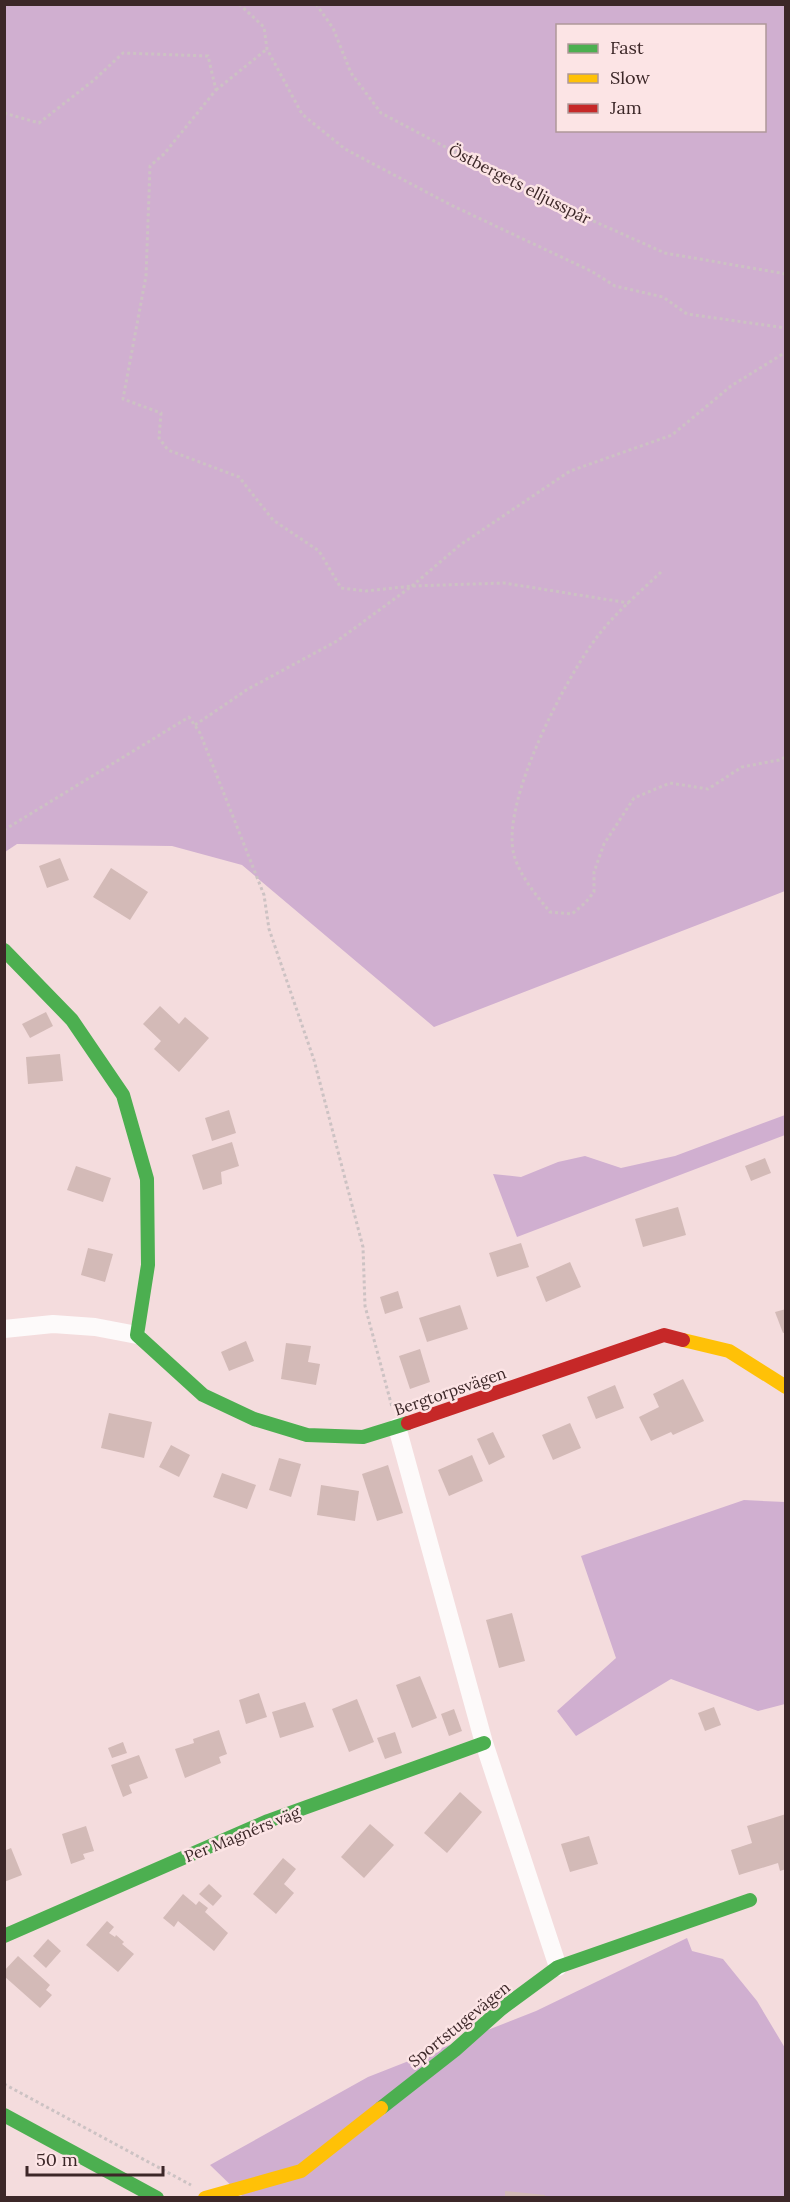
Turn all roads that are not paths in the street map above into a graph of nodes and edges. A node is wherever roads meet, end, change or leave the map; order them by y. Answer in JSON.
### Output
{"nodes":[{"id":1,"x":4,"y":950,"type":"edge"},
{"id":2,"x":4,"y":1329,"type":"edge"},
{"id":3,"x":137,"y":1335,"type":"junction"},
{"id":4,"x":786,"y":1387,"type":"edge"},
{"id":5,"x":397,"y":1427,"type":"junction"},
{"id":6,"x":484,"y":1743,"type":"junction"},
{"id":7,"x":750,"y":1900,"type":"dead end"},
{"id":8,"x":4,"y":1936,"type":"edge"},
{"id":9,"x":558,"y":1967,"type":"junction"},
{"id":10,"x":4,"y":2115,"type":"edge"},
{"id":11,"x":205,"y":2197,"type":"edge"},
{"id":12,"x":158,"y":2198,"type":"edge"}],
"edges":[{"from":1,"to":3,"type":"street"},
{"from":2,"to":3,"type":"street"},
{"from":3,"to":5,"type":"street","name":"Bergtorpsvägen"},
{"from":4,"to":5,"type":"street","name":"Bergtorpsvägen"},
{"from":5,"to":6,"type":"street"},
{"from":6,"to":8,"type":"street","name":"Per Magnérs väg"},
{"from":6,"to":9,"type":"street"},
{"from":7,"to":9,"type":"street","name":"Sportstugevägen"},
{"from":9,"to":11,"type":"street","name":"Sportstugevägen"},
{"from":10,"to":12,"type":"street"}]}
